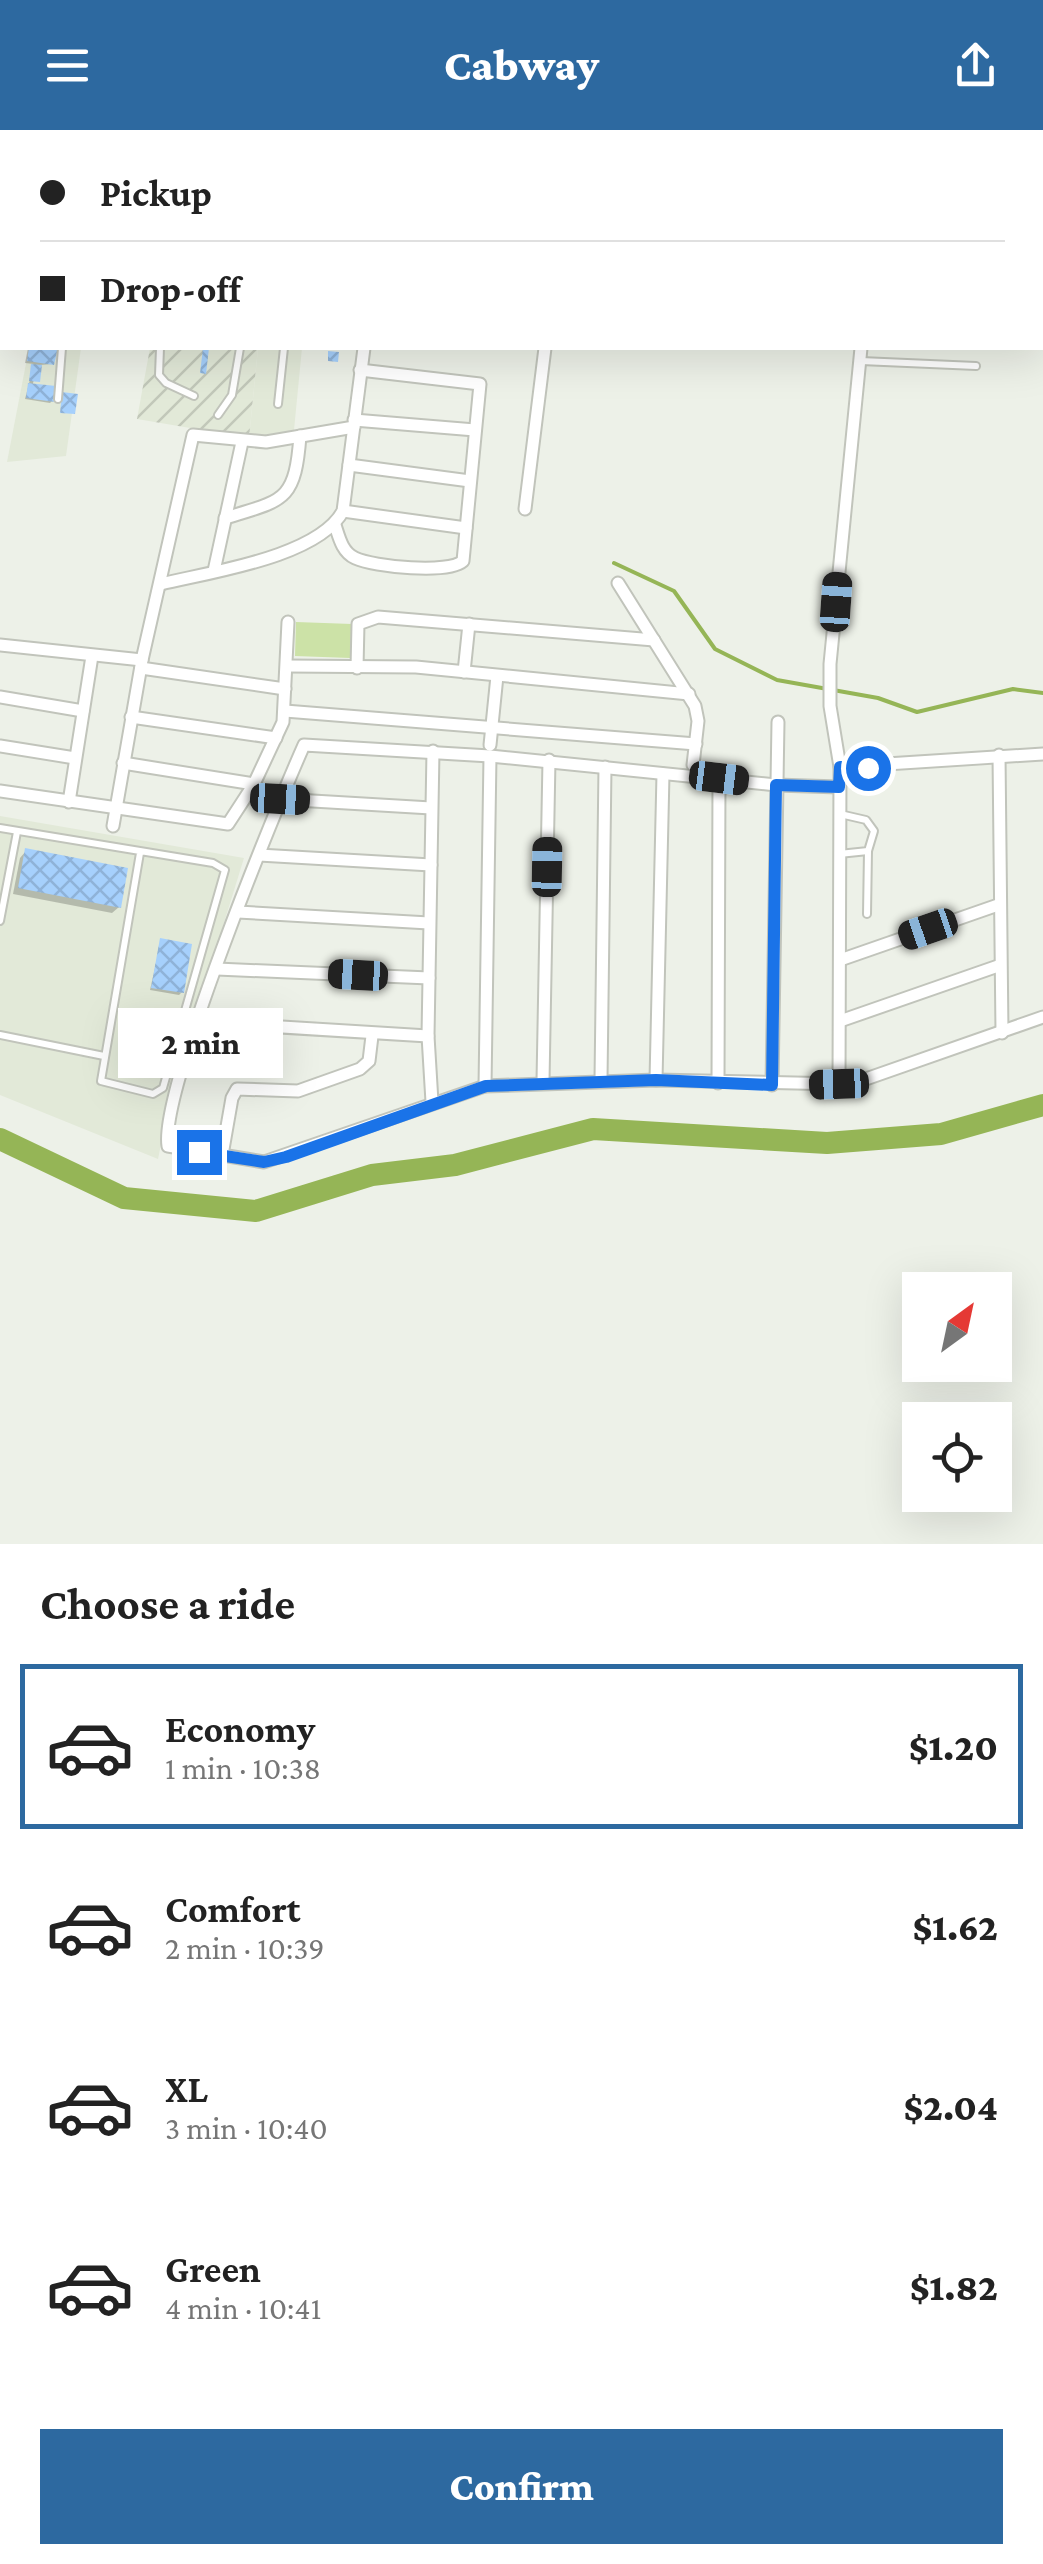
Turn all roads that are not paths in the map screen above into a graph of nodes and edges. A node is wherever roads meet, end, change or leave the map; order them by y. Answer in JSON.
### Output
{"nodes":[{"id":1,"x":62,"y":350,"type":"edge"},
{"id":2,"x":160,"y":350,"type":"edge"},
{"id":3,"x":240,"y":350,"type":"edge"},
{"id":4,"x":284,"y":350,"type":"edge"},
{"id":5,"x":364,"y":350,"type":"edge"},
{"id":6,"x":544,"y":350,"type":"edge"},
{"id":7,"x":861,"y":350,"type":"edge"},
{"id":8,"x":860,"y":362,"type":"junction"},
{"id":9,"x":976,"y":366,"type":"dead end"},
{"id":10,"x":360,"y":370,"type":"junction"},
{"id":11,"x":194,"y":396,"type":"dead end"},
{"id":12,"x":58,"y":399,"type":"dead end"},
{"id":13,"x":278,"y":404,"type":"dead end"},
{"id":14,"x":218,"y":415,"type":"dead end"},
{"id":15,"x":354,"y":424,"type":"junction"},
{"id":16,"x":476,"y":430,"type":"junction"},
{"id":17,"x":300,"y":436,"type":"junction"},
{"id":18,"x":242,"y":442,"type":"junction"},
{"id":19,"x":349,"y":465,"type":"junction"},
{"id":20,"x":470,"y":481,"type":"junction"},
{"id":21,"x":524,"y":509,"type":"dead end"},
{"id":22,"x":343,"y":511,"type":"junction"},
{"id":23,"x":225,"y":518,"type":"junction"},
{"id":24,"x":335,"y":525,"type":"junction"},
{"id":25,"x":466,"y":528,"type":"junction"},
{"id":26,"x":214,"y":571,"type":"junction"},
{"id":27,"x":618,"y":583,"type":"dead end"},
{"id":28,"x":161,"y":584,"type":"junction"},
{"id":29,"x":288,"y":622,"type":"dead end"},
{"id":30,"x":469,"y":624,"type":"junction"},
{"id":31,"x":654,"y":640,"type":"junction"},
{"id":32,"x":0,"y":645,"type":"edge"},
{"id":33,"x":92,"y":656,"type":"junction"},
{"id":34,"x":141,"y":664,"type":"junction"},
{"id":35,"x":287,"y":666,"type":"junction"},
{"id":36,"x":358,"y":668,"type":"junction"},
{"id":37,"x":464,"y":672,"type":"junction"},
{"id":38,"x":498,"y":676,"type":"junction"},
{"id":39,"x":285,"y":688,"type":"junction"},
{"id":40,"x":689,"y":694,"type":"junction"},
{"id":41,"x":0,"y":697,"type":"edge"},
{"id":42,"x":83,"y":711,"type":"junction"},
{"id":43,"x":284,"y":711,"type":"junction"},
{"id":44,"x":132,"y":717,"type":"junction"},
{"id":45,"x":778,"y":722,"type":"dead end"},
{"id":46,"x":492,"y":725,"type":"junction"},
{"id":47,"x":276,"y":738,"type":"junction"},
{"id":48,"x":696,"y":744,"type":"junction"},
{"id":49,"x":0,"y":746,"type":"edge"},
{"id":50,"x":490,"y":750,"type":"junction"},
{"id":51,"x":433,"y":751,"type":"junction"},
{"id":52,"x":1043,"y":754,"type":"edge"},
{"id":53,"x":1000,"y":755,"type":"junction"},
{"id":54,"x":75,"y":758,"type":"junction"},
{"id":55,"x":548,"y":760,"type":"junction"},
{"id":56,"x":123,"y":763,"type":"junction"},
{"id":57,"x":692,"y":765,"type":"dead end"},
{"id":58,"x":840,"y":767,"type":"junction"},
{"id":59,"x":605,"y":768,"type":"junction"},
{"id":60,"x":663,"y":774,"type":"junction"},
{"id":61,"x":719,"y":778,"type":"junction"},
{"id":62,"x":254,"y":784,"type":"junction"},
{"id":63,"x":776,"y":785,"type":"junction"},
{"id":64,"x":839,"y":787,"type":"junction"},
{"id":65,"x":0,"y":791,"type":"edge"},
{"id":66,"x":280,"y":799,"type":"junction"},
{"id":67,"x":68,"y":802,"type":"junction"},
{"id":68,"x":116,"y":808,"type":"junction"},
{"id":69,"x":431,"y":808,"type":"junction"},
{"id":70,"x":838,"y":814,"type":"junction"},
{"id":71,"x":114,"y":826,"type":"dead end"},
{"id":72,"x":0,"y":828,"type":"edge"},
{"id":73,"x":17,"y":832,"type":"junction"},
{"id":74,"x":868,"y":851,"type":"junction"},
{"id":75,"x":140,"y":853,"type":"junction"},
{"id":76,"x":838,"y":854,"type":"junction"},
{"id":77,"x":259,"y":855,"type":"junction"},
{"id":78,"x":430,"y":865,"type":"junction"},
{"id":79,"x":998,"y":905,"type":"junction"},
{"id":80,"x":238,"y":912,"type":"junction"},
{"id":81,"x":867,"y":914,"type":"dead end"},
{"id":82,"x":0,"y":921,"type":"edge"},
{"id":83,"x":429,"y":923,"type":"junction"},
{"id":84,"x":840,"y":960,"type":"junction"},
{"id":85,"x":998,"y":966,"type":"junction"},
{"id":86,"x":217,"y":969,"type":"junction"},
{"id":87,"x":429,"y":978,"type":"junction"},
{"id":88,"x":1043,"y":1017,"type":"edge"},
{"id":89,"x":840,"y":1021,"type":"junction"},
{"id":90,"x":199,"y":1022,"type":"junction"},
{"id":91,"x":1002,"y":1033,"type":"junction"},
{"id":92,"x":0,"y":1035,"type":"edge"},
{"id":93,"x":372,"y":1036,"type":"junction"},
{"id":94,"x":428,"y":1036,"type":"junction"},
{"id":95,"x":104,"y":1056,"type":"junction"},
{"id":96,"x":601,"y":1080,"type":"junction"},
{"id":97,"x":656,"y":1080,"type":"junction"},
{"id":98,"x":543,"y":1082,"type":"junction"},
{"id":99,"x":718,"y":1083,"type":"junction"},
{"id":100,"x":839,"y":1084,"type":"junction"},
{"id":101,"x":772,"y":1085,"type":"junction"},
{"id":102,"x":486,"y":1086,"type":"junction"},
{"id":103,"x":432,"y":1102,"type":"junction"},
{"id":104,"x":222,"y":1155,"type":"junction"}],
"edges":[{"from":1,"to":12,"type":"lane"},
{"from":2,"to":11,"type":"lane"},
{"from":3,"to":14,"type":"lane"},
{"from":4,"to":13,"type":"lane"},
{"from":5,"to":10,"type":"street"},
{"from":6,"to":21,"type":"street"},
{"from":7,"to":8,"type":"street"},
{"from":8,"to":9,"type":"lane"},
{"from":8,"to":58,"type":"street"},
{"from":10,"to":15,"type":"street"},
{"from":10,"to":16,"type":"street"},
{"from":15,"to":16,"type":"street"},
{"from":15,"to":17,"type":"street"},
{"from":15,"to":19,"type":"street"},
{"from":16,"to":20,"type":"street"},
{"from":17,"to":18,"type":"street"},
{"from":17,"to":23,"type":"street"},
{"from":18,"to":23,"type":"street"},
{"from":18,"to":28,"type":"street"},
{"from":19,"to":20,"type":"street"},
{"from":19,"to":22,"type":"street"},
{"from":20,"to":25,"type":"street"},
{"from":22,"to":24,"type":"street"},
{"from":22,"to":25,"type":"street"},
{"from":23,"to":26,"type":"street"},
{"from":24,"to":25,"type":"street"},
{"from":24,"to":26,"type":"street"},
{"from":26,"to":28,"type":"street"},
{"from":27,"to":31,"type":"street"},
{"from":28,"to":34,"type":"street"},
{"from":29,"to":35,"type":"street"},
{"from":30,"to":31,"type":"street"},
{"from":30,"to":36,"type":"street"},
{"from":30,"to":37,"type":"street"},
{"from":31,"to":40,"type":"street"},
{"from":32,"to":33,"type":"street"},
{"from":33,"to":34,"type":"street"},
{"from":33,"to":42,"type":"street"},
{"from":34,"to":39,"type":"street"},
{"from":34,"to":44,"type":"street"},
{"from":35,"to":36,"type":"street"},
{"from":35,"to":39,"type":"street"},
{"from":36,"to":37,"type":"street"},
{"from":37,"to":38,"type":"street"},
{"from":38,"to":40,"type":"street"},
{"from":38,"to":46,"type":"street"},
{"from":39,"to":43,"type":"street"},
{"from":40,"to":48,"type":"street"},
{"from":41,"to":42,"type":"street"},
{"from":42,"to":54,"type":"street"},
{"from":43,"to":46,"type":"street"},
{"from":43,"to":47,"type":"street"},
{"from":44,"to":47,"type":"street"},
{"from":44,"to":56,"type":"street"},
{"from":45,"to":63,"type":"street"},
{"from":46,"to":48,"type":"street"},
{"from":46,"to":50,"type":"street"},
{"from":47,"to":62,"type":"street"},
{"from":48,"to":57,"type":"street"},
{"from":49,"to":54,"type":"street"},
{"from":50,"to":51,"type":"street"},
{"from":50,"to":55,"type":"street"},
{"from":50,"to":102,"type":"street"},
{"from":51,"to":66,"type":"street"},
{"from":51,"to":69,"type":"street"},
{"from":52,"to":53,"type":"street"},
{"from":53,"to":58,"type":"street"},
{"from":53,"to":79,"type":"street"},
{"from":54,"to":67,"type":"street"},
{"from":55,"to":59,"type":"street"},
{"from":55,"to":98,"type":"street"},
{"from":56,"to":62,"type":"street"},
{"from":56,"to":68,"type":"street"},
{"from":58,"to":64,"type":"street"},
{"from":59,"to":60,"type":"street"},
{"from":59,"to":96,"type":"street"},
{"from":60,"to":61,"type":"street"},
{"from":60,"to":97,"type":"street"},
{"from":61,"to":63,"type":"street"},
{"from":61,"to":99,"type":"street"},
{"from":62,"to":68,"type":"street"},
{"from":63,"to":64,"type":"street"},
{"from":63,"to":101,"type":"street"},
{"from":64,"to":70,"type":"street"},
{"from":65,"to":67,"type":"street"},
{"from":66,"to":69,"type":"street"},
{"from":66,"to":77,"type":"street"},
{"from":67,"to":68,"type":"street"},
{"from":68,"to":71,"type":"street"},
{"from":69,"to":78,"type":"street"},
{"from":70,"to":74,"type":"lane"},
{"from":70,"to":76,"type":"street"},
{"from":72,"to":73,"type":"lane"},
{"from":73,"to":75,"type":"lane"},
{"from":73,"to":82,"type":"lane"},
{"from":74,"to":76,"type":"lane"},
{"from":74,"to":81,"type":"lane"},
{"from":75,"to":95,"type":"lane"},
{"from":75,"to":95,"type":"lane"},
{"from":76,"to":84,"type":"street"},
{"from":77,"to":78,"type":"street"},
{"from":77,"to":80,"type":"street"},
{"from":78,"to":83,"type":"street"},
{"from":79,"to":84,"type":"street"},
{"from":79,"to":85,"type":"street"},
{"from":80,"to":83,"type":"street"},
{"from":80,"to":86,"type":"street"},
{"from":83,"to":87,"type":"street"},
{"from":84,"to":89,"type":"street"},
{"from":85,"to":89,"type":"street"},
{"from":85,"to":91,"type":"street"},
{"from":86,"to":87,"type":"street"},
{"from":86,"to":90,"type":"street"},
{"from":87,"to":94,"type":"street"},
{"from":88,"to":91,"type":"street"},
{"from":89,"to":100,"type":"street"},
{"from":90,"to":93,"type":"street"},
{"from":90,"to":104,"type":"street"},
{"from":91,"to":100,"type":"street"},
{"from":92,"to":95,"type":"lane"},
{"from":93,"to":94,"type":"street"},
{"from":93,"to":104,"type":"street"},
{"from":94,"to":103,"type":"street"},
{"from":96,"to":97,"type":"street"},
{"from":96,"to":98,"type":"street"},
{"from":97,"to":99,"type":"street"},
{"from":98,"to":102,"type":"street"},
{"from":99,"to":101,"type":"street"},
{"from":100,"to":101,"type":"street"},
{"from":102,"to":103,"type":"street"},
{"from":103,"to":104,"type":"street"}]}
